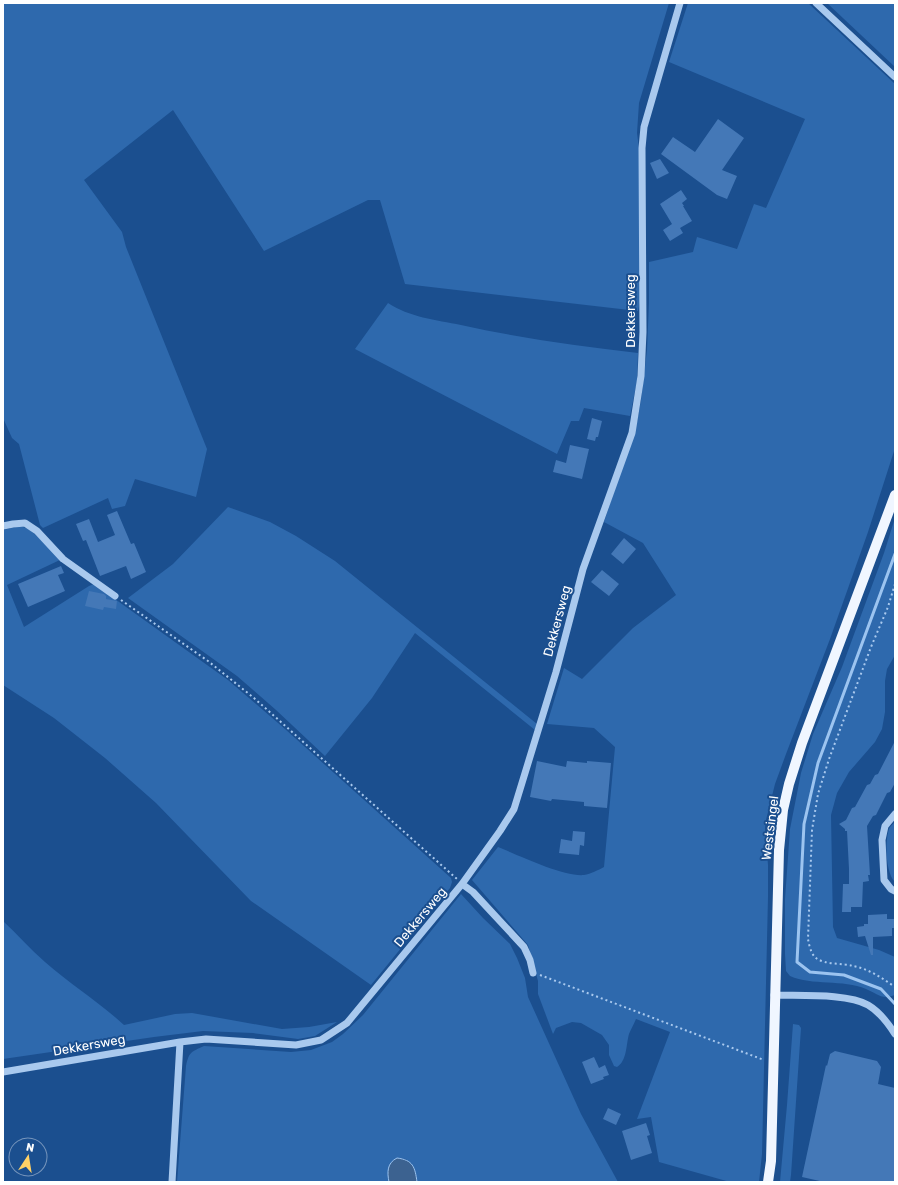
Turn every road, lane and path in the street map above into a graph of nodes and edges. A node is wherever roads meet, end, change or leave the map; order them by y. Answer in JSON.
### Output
{"nodes":[{"id":1,"x":680,"y":3,"type":"edge"},
{"id":2,"x":816,"y":3,"type":"edge"},
{"id":3,"x":895,"y":77,"type":"edge"},
{"id":4,"x":895,"y":495,"type":"edge"},
{"id":5,"x":3,"y":526,"type":"edge"},
{"id":6,"x":895,"y":584,"type":"edge"},
{"id":7,"x":115,"y":596,"type":"joint"},
{"id":8,"x":895,"y":814,"type":"edge"},
{"id":9,"x":462,"y":884,"type":"junction"},
{"id":10,"x":895,"y":891,"type":"edge"},
{"id":11,"x":534,"y":973,"type":"joint"},
{"id":12,"x":895,"y":988,"type":"edge"},
{"id":13,"x":774,"y":995,"type":"junction"},
{"id":14,"x":895,"y":1034,"type":"edge"},
{"id":15,"x":180,"y":1042,"type":"junction"},
{"id":16,"x":772,"y":1063,"type":"junction"},
{"id":17,"x":3,"y":1072,"type":"edge"},
{"id":18,"x":172,"y":1182,"type":"edge"},
{"id":19,"x":768,"y":1182,"type":"edge"}],
"edges":[{"from":1,"to":9,"type":"street","name":"Dekkersweg"},
{"from":2,"to":3,"type":"street"},
{"from":4,"to":13,"type":"main road","name":"Westsingel"},
{"from":5,"to":7,"type":"street"},
{"from":6,"to":12,"type":"path"},
{"from":7,"to":9,"type":"path"},
{"from":8,"to":10,"type":"street"},
{"from":9,"to":11,"type":"street"},
{"from":9,"to":15,"type":"street","name":"Dekkersweg"},
{"from":11,"to":16,"type":"path"},
{"from":13,"to":14,"type":"street"},
{"from":13,"to":16,"type":"main road","name":"Westsingel"},
{"from":15,"to":17,"type":"street","name":"Dekkersweg"},
{"from":15,"to":18,"type":"street"},
{"from":16,"to":19,"type":"main road","name":"Westsingel"}]}
